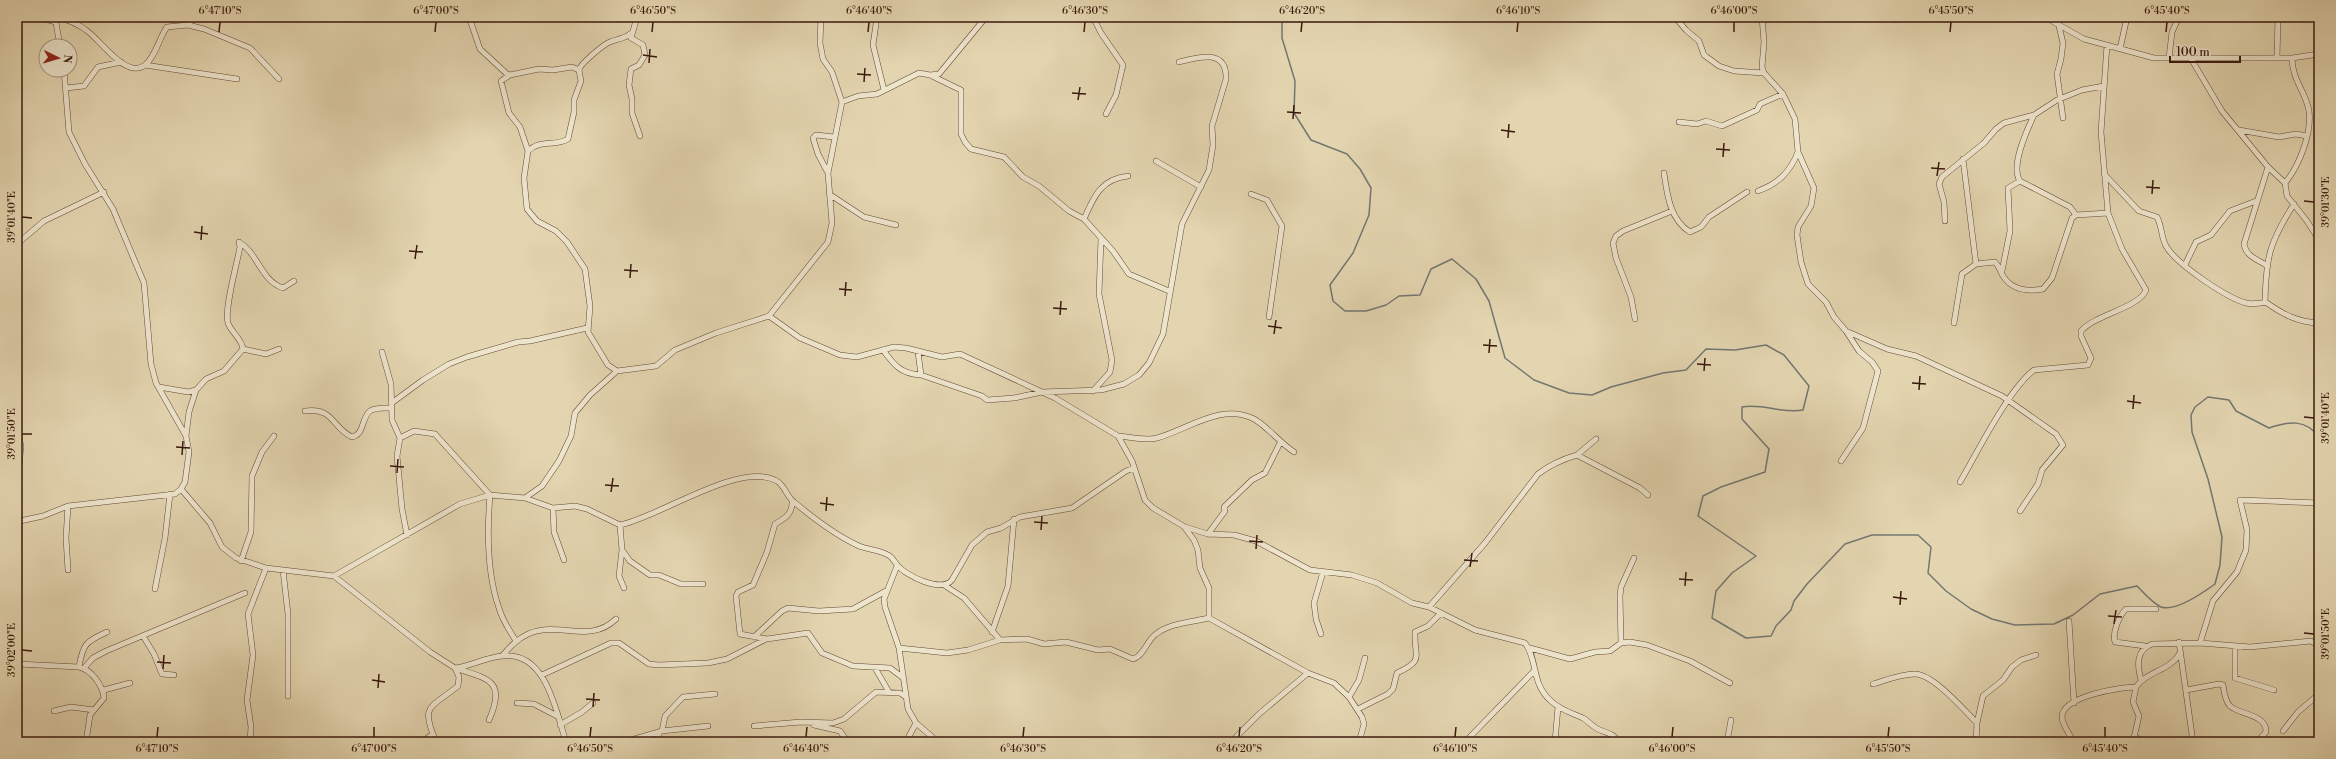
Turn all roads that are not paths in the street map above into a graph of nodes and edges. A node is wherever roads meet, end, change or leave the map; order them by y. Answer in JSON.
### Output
{"nodes":[{"id":1,"x":38,"y":17,"type":"edge"},
{"id":2,"x":194,"y":17,"type":"edge"},
{"id":3,"x":469,"y":17,"type":"edge"},
{"id":4,"x":637,"y":17,"type":"edge"},
{"id":5,"x":821,"y":17,"type":"edge"},
{"id":6,"x":877,"y":17,"type":"edge"},
{"id":7,"x":986,"y":17,"type":"edge"},
{"id":8,"x":1093,"y":17,"type":"edge"},
{"id":9,"x":1675,"y":17,"type":"edge"},
{"id":10,"x":1762,"y":17,"type":"edge"},
{"id":11,"x":2045,"y":17,"type":"edge"},
{"id":12,"x":2127,"y":17,"type":"edge"},
{"id":13,"x":2179,"y":17,"type":"edge"},
{"id":14,"x":2278,"y":17,"type":"edge"},
{"id":15,"x":57,"y":19,"type":"edge"},
{"id":16,"x":188,"y":26,"type":"junction"},
{"id":17,"x":2059,"y":26,"type":"junction"},
{"id":18,"x":630,"y":34,"type":"junction"},
{"id":19,"x":59,"y":38,"type":"edge"},
{"id":20,"x":2107,"y":45,"type":"junction"},
{"id":21,"x":2120,"y":49,"type":"junction"},
{"id":22,"x":2319,"y":54,"type":"edge"},
{"id":23,"x":2190,"y":57,"type":"junction"},
{"id":24,"x":2169,"y":58,"type":"junction"},
{"id":25,"x":2277,"y":58,"type":"junction"},
{"id":26,"x":2292,"y":58,"type":"junction"},
{"id":27,"x":583,"y":61,"type":"junction"},
{"id":28,"x":121,"y":62,"type":"junction"},
{"id":29,"x":1179,"y":62,"type":"dead end"},
{"id":30,"x":145,"y":66,"type":"junction"},
{"id":31,"x":569,"y":67,"type":"junction"},
{"id":32,"x":579,"y":70,"type":"junction"},
{"id":33,"x":1764,"y":73,"type":"junction"},
{"id":34,"x":510,"y":75,"type":"junction"},
{"id":35,"x":930,"y":75,"type":"junction"},
{"id":36,"x":65,"y":78,"type":"edge"},
{"id":37,"x":237,"y":79,"type":"dead end"},
{"id":38,"x":279,"y":79,"type":"dead end"},
{"id":39,"x":2104,"y":86,"type":"junction"},
{"id":40,"x":66,"y":88,"type":"junction"},
{"id":41,"x":884,"y":90,"type":"junction"},
{"id":42,"x":1784,"y":94,"type":"junction"},
{"id":43,"x":2061,"y":98,"type":"junction"},
{"id":44,"x":842,"y":102,"type":"junction"},
{"id":45,"x":1106,"y":114,"type":"dead end"},
{"id":46,"x":2034,"y":115,"type":"junction"},
{"id":47,"x":2063,"y":118,"type":"dead end"},
{"id":48,"x":1679,"y":122,"type":"dead end"},
{"id":49,"x":2239,"y":130,"type":"junction"},
{"id":50,"x":640,"y":136,"type":"dead end"},
{"id":51,"x":2306,"y":136,"type":"junction"},
{"id":52,"x":834,"y":137,"type":"junction"},
{"id":53,"x":528,"y":151,"type":"junction"},
{"id":54,"x":1798,"y":152,"type":"junction"},
{"id":55,"x":1963,"y":159,"type":"junction"},
{"id":56,"x":1156,"y":161,"type":"dead end"},
{"id":57,"x":2268,"y":167,"type":"junction"},
{"id":58,"x":828,"y":173,"type":"junction"},
{"id":59,"x":1664,"y":173,"type":"dead end"},
{"id":60,"x":2104,"y":174,"type":"junction"},
{"id":61,"x":1128,"y":176,"type":"dead end"},
{"id":62,"x":2020,"y":181,"type":"junction"},
{"id":63,"x":2285,"y":183,"type":"junction"},
{"id":64,"x":1201,"y":187,"type":"junction"},
{"id":65,"x":1758,"y":191,"type":"dead end"},
{"id":66,"x":104,"y":192,"type":"junction"},
{"id":67,"x":1747,"y":192,"type":"dead end"},
{"id":68,"x":829,"y":194,"type":"junction"},
{"id":69,"x":1251,"y":194,"type":"dead end"},
{"id":70,"x":2256,"y":200,"type":"junction"},
{"id":71,"x":2294,"y":204,"type":"junction"},
{"id":72,"x":1672,"y":211,"type":"junction"},
{"id":73,"x":2108,"y":213,"type":"junction"},
{"id":74,"x":2076,"y":215,"type":"junction"},
{"id":75,"x":1084,"y":219,"type":"junction"},
{"id":76,"x":1946,"y":221,"type":"dead end"},
{"id":77,"x":896,"y":225,"type":"dead end"},
{"id":78,"x":1101,"y":239,"type":"junction"},
{"id":79,"x":2319,"y":240,"type":"edge"},
{"id":80,"x":17,"y":244,"type":"edge"},
{"id":81,"x":1976,"y":264,"type":"junction"},
{"id":82,"x":2185,"y":265,"type":"junction"},
{"id":83,"x":2266,"y":265,"type":"junction"},
{"id":84,"x":2002,"y":274,"type":"junction"},
{"id":85,"x":294,"y":281,"type":"dead end"},
{"id":86,"x":1169,"y":291,"type":"junction"},
{"id":87,"x":2265,"y":303,"type":"junction"},
{"id":88,"x":769,"y":316,"type":"junction"},
{"id":89,"x":1269,"y":317,"type":"dead end"},
{"id":90,"x":1635,"y":319,"type":"dead end"},
{"id":91,"x":2319,"y":322,"type":"edge"},
{"id":92,"x":1954,"y":323,"type":"dead end"},
{"id":93,"x":587,"y":328,"type":"junction"},
{"id":94,"x":1846,"y":331,"type":"junction"},
{"id":95,"x":243,"y":349,"type":"junction"},
{"id":96,"x":279,"y":349,"type":"dead end"},
{"id":97,"x":883,"y":350,"type":"junction"},
{"id":98,"x":382,"y":352,"type":"dead end"},
{"id":99,"x":918,"y":352,"type":"junction"},
{"id":100,"x":617,"y":371,"type":"junction"},
{"id":101,"x":921,"y":375,"type":"junction"},
{"id":102,"x":159,"y":387,"type":"junction"},
{"id":103,"x":196,"y":390,"type":"junction"},
{"id":104,"x":1093,"y":391,"type":"junction"},
{"id":105,"x":1042,"y":392,"type":"junction"},
{"id":106,"x":2009,"y":400,"type":"junction"},
{"id":107,"x":393,"y":402,"type":"junction"},
{"id":108,"x":392,"y":408,"type":"junction"},
{"id":109,"x":305,"y":411,"type":"dead end"},
{"id":110,"x":17,"y":429,"type":"edge"},
{"id":111,"x":186,"y":436,"type":"junction"},
{"id":112,"x":274,"y":436,"type":"dead end"},
{"id":113,"x":1118,"y":436,"type":"junction"},
{"id":114,"x":400,"y":438,"type":"junction"},
{"id":115,"x":1596,"y":439,"type":"dead end"},
{"id":116,"x":1280,"y":443,"type":"junction"},
{"id":117,"x":1294,"y":452,"type":"dead end"},
{"id":118,"x":1577,"y":455,"type":"junction"},
{"id":119,"x":1841,"y":460,"type":"dead end"},
{"id":120,"x":1134,"y":468,"type":"junction"},
{"id":121,"x":1960,"y":482,"type":"dead end"},
{"id":122,"x":17,"y":487,"type":"edge"},
{"id":123,"x":181,"y":489,"type":"junction"},
{"id":124,"x":170,"y":494,"type":"junction"},
{"id":125,"x":490,"y":495,"type":"junction"},
{"id":126,"x":1648,"y":495,"type":"dead end"},
{"id":127,"x":525,"y":498,"type":"junction"},
{"id":128,"x":792,"y":501,"type":"junction"},
{"id":129,"x":2319,"y":503,"type":"edge"},
{"id":130,"x":68,"y":506,"type":"junction"},
{"id":131,"x":553,"y":508,"type":"junction"},
{"id":132,"x":17,"y":511,"type":"edge"},
{"id":133,"x":2020,"y":511,"type":"dead end"},
{"id":134,"x":18,"y":519,"type":"edge"},
{"id":135,"x":1014,"y":519,"type":"junction"},
{"id":136,"x":620,"y":525,"type":"junction"},
{"id":137,"x":1185,"y":527,"type":"junction"},
{"id":138,"x":17,"y":528,"type":"edge"},
{"id":139,"x":1208,"y":534,"type":"junction"},
{"id":140,"x":407,"y":535,"type":"junction"},
{"id":141,"x":622,"y":550,"type":"junction"},
{"id":142,"x":1634,"y":558,"type":"dead end"},
{"id":143,"x":564,"y":560,"type":"dead end"},
{"id":144,"x":241,"y":561,"type":"junction"},
{"id":145,"x":898,"y":566,"type":"junction"},
{"id":146,"x":266,"y":568,"type":"junction"},
{"id":147,"x":68,"y":570,"type":"dead end"},
{"id":148,"x":283,"y":570,"type":"junction"},
{"id":149,"x":1323,"y":572,"type":"junction"},
{"id":150,"x":334,"y":576,"type":"junction"},
{"id":151,"x":703,"y":584,"type":"dead end"},
{"id":152,"x":944,"y":585,"type":"junction"},
{"id":153,"x":624,"y":588,"type":"dead end"},
{"id":154,"x":155,"y":589,"type":"dead end"},
{"id":155,"x":886,"y":591,"type":"junction"},
{"id":156,"x":244,"y":593,"type":"dead end"},
{"id":157,"x":1429,"y":607,"type":"junction"},
{"id":158,"x":2156,"y":610,"type":"dead end"},
{"id":159,"x":1440,"y":614,"type":"junction"},
{"id":160,"x":1209,"y":618,"type":"junction"},
{"id":161,"x":616,"y":619,"type":"dead end"},
{"id":162,"x":2069,"y":621,"type":"dead end"},
{"id":163,"x":107,"y":632,"type":"dead end"},
{"id":164,"x":992,"y":632,"type":"junction"},
{"id":165,"x":1321,"y":634,"type":"dead end"},
{"id":166,"x":143,"y":636,"type":"junction"},
{"id":167,"x":754,"y":637,"type":"junction"},
{"id":168,"x":767,"y":639,"type":"junction"},
{"id":169,"x":1000,"y":640,"type":"junction"},
{"id":170,"x":516,"y":641,"type":"junction"},
{"id":171,"x":2178,"y":642,"type":"junction"},
{"id":172,"x":1621,"y":643,"type":"junction"},
{"id":173,"x":2200,"y":643,"type":"junction"},
{"id":174,"x":2145,"y":646,"type":"junction"},
{"id":175,"x":2235,"y":646,"type":"junction"},
{"id":176,"x":2319,"y":646,"type":"edge"},
{"id":177,"x":899,"y":648,"type":"junction"},
{"id":178,"x":1530,"y":648,"type":"junction"},
{"id":179,"x":2180,"y":653,"type":"junction"},
{"id":180,"x":2036,"y":655,"type":"dead end"},
{"id":181,"x":502,"y":656,"type":"junction"},
{"id":182,"x":1365,"y":658,"type":"dead end"},
{"id":183,"x":17,"y":664,"type":"edge"},
{"id":184,"x":81,"y":668,"type":"junction"},
{"id":185,"x":455,"y":668,"type":"junction"},
{"id":186,"x":876,"y":668,"type":"junction"},
{"id":187,"x":1534,"y":671,"type":"junction"},
{"id":188,"x":1308,"y":673,"type":"junction"},
{"id":189,"x":174,"y":675,"type":"dead end"},
{"id":190,"x":542,"y":675,"type":"junction"},
{"id":191,"x":902,"y":677,"type":"junction"},
{"id":192,"x":2141,"y":680,"type":"junction"},
{"id":193,"x":130,"y":683,"type":"dead end"},
{"id":194,"x":1730,"y":683,"type":"dead end"},
{"id":195,"x":1873,"y":684,"type":"dead end"},
{"id":196,"x":2136,"y":687,"type":"junction"},
{"id":197,"x":104,"y":690,"type":"junction"},
{"id":198,"x":2186,"y":690,"type":"junction"},
{"id":199,"x":2274,"y":690,"type":"dead end"},
{"id":200,"x":889,"y":692,"type":"junction"},
{"id":201,"x":715,"y":694,"type":"dead end"},
{"id":202,"x":2319,"y":694,"type":"edge"},
{"id":203,"x":288,"y":696,"type":"dead end"},
{"id":204,"x":906,"y":697,"type":"junction"},
{"id":205,"x":1349,"y":697,"type":"junction"},
{"id":206,"x":517,"y":703,"type":"dead end"},
{"id":207,"x":593,"y":703,"type":"dead end"},
{"id":208,"x":2074,"y":703,"type":"junction"},
{"id":209,"x":1558,"y":707,"type":"junction"},
{"id":210,"x":1358,"y":709,"type":"junction"},
{"id":211,"x":94,"y":710,"type":"junction"},
{"id":212,"x":54,"y":711,"type":"dead end"},
{"id":213,"x":557,"y":716,"type":"junction"},
{"id":214,"x":489,"y":720,"type":"dead end"},
{"id":215,"x":1731,"y":720,"type":"dead end"},
{"id":216,"x":801,"y":722,"type":"junction"},
{"id":217,"x":916,"y":723,"type":"junction"},
{"id":218,"x":1977,"y":723,"type":"junction"},
{"id":219,"x":560,"y":724,"type":"junction"},
{"id":220,"x":708,"y":726,"type":"dead end"},
{"id":221,"x":754,"y":726,"type":"dead end"},
{"id":222,"x":660,"y":731,"type":"junction"},
{"id":223,"x":2283,"y":732,"type":"dead end"},
{"id":224,"x":433,"y":734,"type":"junction"},
{"id":225,"x":2134,"y":739,"type":"edge"},
{"id":226,"x":86,"y":742,"type":"edge"},
{"id":227,"x":250,"y":742,"type":"edge"},
{"id":228,"x":422,"y":742,"type":"edge"},
{"id":229,"x":436,"y":742,"type":"edge"},
{"id":230,"x":566,"y":742,"type":"edge"},
{"id":231,"x":624,"y":742,"type":"edge"},
{"id":232,"x":659,"y":742,"type":"edge"},
{"id":233,"x":848,"y":742,"type":"edge"},
{"id":234,"x":906,"y":742,"type":"edge"},
{"id":235,"x":938,"y":742,"type":"edge"},
{"id":236,"x":1231,"y":742,"type":"edge"},
{"id":237,"x":1359,"y":742,"type":"edge"},
{"id":238,"x":1465,"y":742,"type":"edge"},
{"id":239,"x":1555,"y":742,"type":"edge"},
{"id":240,"x":1619,"y":742,"type":"edge"},
{"id":241,"x":1727,"y":742,"type":"edge"},
{"id":242,"x":1976,"y":742,"type":"edge"},
{"id":243,"x":2074,"y":742,"type":"edge"},
{"id":244,"x":2145,"y":742,"type":"edge"},
{"id":245,"x":2193,"y":742,"type":"edge"},
{"id":246,"x":2257,"y":742,"type":"edge"}],
"edges":[{"from":1,"to":15,"type":"street"},
{"from":2,"to":16,"type":"street"},
{"from":3,"to":34,"type":"street"},
{"from":4,"to":18,"type":"street"},
{"from":5,"to":44,"type":"street"},
{"from":6,"to":41,"type":"street"},
{"from":7,"to":35,"type":"street"},
{"from":8,"to":45,"type":"street"},
{"from":9,"to":33,"type":"street"},
{"from":10,"to":33,"type":"street"},
{"from":11,"to":17,"type":"street"},
{"from":12,"to":21,"type":"street"},
{"from":13,"to":24,"type":"street"},
{"from":14,"to":25,"type":"street"},
{"from":15,"to":19,"type":"street"},
{"from":15,"to":28,"type":"street"},
{"from":16,"to":30,"type":"street"},
{"from":16,"to":38,"type":"street"},
{"from":17,"to":20,"type":"street"},
{"from":17,"to":43,"type":"street"},
{"from":18,"to":27,"type":"street"},
{"from":18,"to":50,"type":"street"},
{"from":20,"to":21,"type":"street"},
{"from":20,"to":39,"type":"street"},
{"from":21,"to":24,"type":"street"},
{"from":22,"to":26,"type":"street"},
{"from":23,"to":24,"type":"street"},
{"from":23,"to":25,"type":"street"},
{"from":23,"to":49,"type":"street"},
{"from":25,"to":26,"type":"street"},
{"from":26,"to":51,"type":"street"},
{"from":27,"to":31,"type":"street"},
{"from":27,"to":32,"type":"street"},
{"from":28,"to":30,"type":"street"},
{"from":28,"to":40,"type":"street"},
{"from":29,"to":64,"type":"street"},
{"from":30,"to":37,"type":"street"},
{"from":31,"to":32,"type":"street"},
{"from":31,"to":34,"type":"street"},
{"from":32,"to":53,"type":"street"},
{"from":33,"to":42,"type":"street"},
{"from":34,"to":53,"type":"street"},
{"from":35,"to":41,"type":"street"},
{"from":35,"to":75,"type":"street"},
{"from":36,"to":40,"type":"street"},
{"from":39,"to":43,"type":"street"},
{"from":39,"to":60,"type":"street"},
{"from":40,"to":66,"type":"street"},
{"from":41,"to":44,"type":"street"},
{"from":42,"to":48,"type":"street"},
{"from":42,"to":54,"type":"street"},
{"from":43,"to":46,"type":"street"},
{"from":43,"to":47,"type":"street"},
{"from":44,"to":52,"type":"street"},
{"from":46,"to":55,"type":"street"},
{"from":46,"to":62,"type":"street"},
{"from":49,"to":51,"type":"street"},
{"from":49,"to":57,"type":"street"},
{"from":51,"to":63,"type":"street"},
{"from":52,"to":58,"type":"street"},
{"from":52,"to":58,"type":"street"},
{"from":53,"to":93,"type":"street"},
{"from":54,"to":65,"type":"street"},
{"from":54,"to":94,"type":"street"},
{"from":55,"to":76,"type":"street"},
{"from":55,"to":81,"type":"street"},
{"from":56,"to":64,"type":"street"},
{"from":57,"to":63,"type":"street"},
{"from":57,"to":70,"type":"street"},
{"from":58,"to":68,"type":"street"},
{"from":59,"to":72,"type":"street"},
{"from":60,"to":73,"type":"street"},
{"from":60,"to":82,"type":"street"},
{"from":61,"to":75,"type":"street"},
{"from":62,"to":74,"type":"street"},
{"from":62,"to":84,"type":"street"},
{"from":63,"to":71,"type":"street"},
{"from":64,"to":86,"type":"street"},
{"from":66,"to":80,"type":"street"},
{"from":66,"to":102,"type":"street"},
{"from":67,"to":72,"type":"street"},
{"from":68,"to":77,"type":"street"},
{"from":68,"to":88,"type":"street"},
{"from":69,"to":89,"type":"street"},
{"from":70,"to":82,"type":"street"},
{"from":70,"to":83,"type":"street"},
{"from":71,"to":79,"type":"street"},
{"from":71,"to":83,"type":"street"},
{"from":72,"to":90,"type":"street"},
{"from":73,"to":74,"type":"street"},
{"from":73,"to":106,"type":"street"},
{"from":74,"to":84,"type":"street"},
{"from":75,"to":78,"type":"street"},
{"from":78,"to":86,"type":"street"},
{"from":78,"to":104,"type":"street"},
{"from":81,"to":84,"type":"street"},
{"from":81,"to":92,"type":"street"},
{"from":82,"to":87,"type":"street"},
{"from":83,"to":87,"type":"street"},
{"from":85,"to":95,"type":"street"},
{"from":86,"to":104,"type":"street"},
{"from":87,"to":91,"type":"street"},
{"from":88,"to":97,"type":"street"},
{"from":88,"to":100,"type":"street"},
{"from":93,"to":100,"type":"street"},
{"from":93,"to":107,"type":"street"},
{"from":94,"to":106,"type":"street"},
{"from":94,"to":119,"type":"street"},
{"from":95,"to":96,"type":"street"},
{"from":95,"to":103,"type":"street"},
{"from":97,"to":99,"type":"street"},
{"from":97,"to":101,"type":"street"},
{"from":98,"to":107,"type":"street"},
{"from":99,"to":101,"type":"street"},
{"from":99,"to":105,"type":"street"},
{"from":100,"to":127,"type":"street"},
{"from":101,"to":105,"type":"street"},
{"from":102,"to":103,"type":"street"},
{"from":102,"to":111,"type":"street"},
{"from":103,"to":111,"type":"street"},
{"from":104,"to":105,"type":"street"},
{"from":105,"to":113,"type":"street"},
{"from":106,"to":121,"type":"street"},
{"from":106,"to":133,"type":"street"},
{"from":107,"to":108,"type":"street"},
{"from":108,"to":109,"type":"street"},
{"from":108,"to":114,"type":"street"},
{"from":110,"to":122,"type":"street"},
{"from":111,"to":123,"type":"street"},
{"from":112,"to":144,"type":"street"},
{"from":113,"to":116,"type":"street"},
{"from":113,"to":120,"type":"street"},
{"from":114,"to":125,"type":"street"},
{"from":114,"to":140,"type":"street"},
{"from":115,"to":118,"type":"street"},
{"from":116,"to":117,"type":"street"},
{"from":116,"to":139,"type":"street"},
{"from":118,"to":126,"type":"street"},
{"from":118,"to":157,"type":"street"},
{"from":120,"to":135,"type":"street"},
{"from":120,"to":137,"type":"street"},
{"from":123,"to":124,"type":"street"},
{"from":123,"to":144,"type":"street"},
{"from":124,"to":130,"type":"street"},
{"from":124,"to":154,"type":"street"},
{"from":125,"to":127,"type":"street"},
{"from":125,"to":140,"type":"street"},
{"from":125,"to":170,"type":"street"},
{"from":127,"to":131,"type":"street"},
{"from":128,"to":136,"type":"street"},
{"from":128,"to":145,"type":"street"},
{"from":128,"to":167,"type":"street"},
{"from":129,"to":173,"type":"street"},
{"from":130,"to":134,"type":"street"},
{"from":130,"to":147,"type":"street"},
{"from":131,"to":136,"type":"street"},
{"from":131,"to":143,"type":"street"},
{"from":132,"to":134,"type":"street"},
{"from":134,"to":138,"type":"street"},
{"from":135,"to":152,"type":"street"},
{"from":135,"to":164,"type":"street"},
{"from":136,"to":141,"type":"street"},
{"from":137,"to":139,"type":"street"},
{"from":137,"to":160,"type":"street"},
{"from":139,"to":149,"type":"street"},
{"from":140,"to":150,"type":"street"},
{"from":141,"to":151,"type":"street"},
{"from":141,"to":153,"type":"street"},
{"from":142,"to":172,"type":"street"},
{"from":144,"to":146,"type":"street"},
{"from":145,"to":152,"type":"street"},
{"from":145,"to":155,"type":"street"},
{"from":146,"to":148,"type":"street"},
{"from":146,"to":227,"type":"street"},
{"from":148,"to":150,"type":"street"},
{"from":148,"to":203,"type":"street"},
{"from":149,"to":157,"type":"street"},
{"from":149,"to":165,"type":"street"},
{"from":150,"to":185,"type":"street"},
{"from":152,"to":164,"type":"street"},
{"from":155,"to":167,"type":"street"},
{"from":155,"to":177,"type":"street"},
{"from":156,"to":166,"type":"street"},
{"from":157,"to":159,"type":"street"},
{"from":158,"to":174,"type":"street"},
{"from":159,"to":178,"type":"street"},
{"from":159,"to":210,"type":"street"},
{"from":160,"to":169,"type":"street"},
{"from":160,"to":188,"type":"street"},
{"from":161,"to":170,"type":"street"},
{"from":162,"to":208,"type":"street"},
{"from":163,"to":184,"type":"street"},
{"from":164,"to":169,"type":"street"},
{"from":166,"to":184,"type":"street"},
{"from":166,"to":189,"type":"street"},
{"from":167,"to":168,"type":"street"},
{"from":168,"to":186,"type":"street"},
{"from":168,"to":190,"type":"street"},
{"from":169,"to":177,"type":"street"},
{"from":170,"to":181,"type":"street"},
{"from":171,"to":173,"type":"street"},
{"from":171,"to":174,"type":"street"},
{"from":171,"to":179,"type":"street"},
{"from":172,"to":178,"type":"street"},
{"from":172,"to":194,"type":"street"},
{"from":173,"to":175,"type":"street"},
{"from":174,"to":192,"type":"street"},
{"from":175,"to":176,"type":"street"},
{"from":175,"to":199,"type":"street"},
{"from":177,"to":191,"type":"street"},
{"from":178,"to":187,"type":"street"},
{"from":179,"to":192,"type":"street"},
{"from":179,"to":198,"type":"street"},
{"from":180,"to":218,"type":"street"},
{"from":181,"to":185,"type":"street"},
{"from":181,"to":190,"type":"street"},
{"from":182,"to":205,"type":"street"},
{"from":183,"to":184,"type":"street"},
{"from":184,"to":197,"type":"street"},
{"from":185,"to":214,"type":"street"},
{"from":185,"to":224,"type":"street"},
{"from":186,"to":191,"type":"street"},
{"from":186,"to":200,"type":"street"},
{"from":187,"to":209,"type":"street"},
{"from":187,"to":238,"type":"street"},
{"from":188,"to":205,"type":"street"},
{"from":188,"to":236,"type":"street"},
{"from":190,"to":213,"type":"street"},
{"from":191,"to":204,"type":"street"},
{"from":192,"to":196,"type":"street"},
{"from":193,"to":197,"type":"street"},
{"from":195,"to":218,"type":"street"},
{"from":196,"to":208,"type":"street"},
{"from":196,"to":225,"type":"street"},
{"from":197,"to":211,"type":"street"},
{"from":198,"to":245,"type":"street"},
{"from":198,"to":246,"type":"street"},
{"from":200,"to":204,"type":"street"},
{"from":200,"to":216,"type":"street"},
{"from":201,"to":222,"type":"street"},
{"from":202,"to":223,"type":"street"},
{"from":204,"to":217,"type":"street"},
{"from":205,"to":210,"type":"street"},
{"from":206,"to":213,"type":"street"},
{"from":207,"to":219,"type":"street"},
{"from":208,"to":243,"type":"street"},
{"from":209,"to":239,"type":"street"},
{"from":209,"to":240,"type":"street"},
{"from":210,"to":237,"type":"street"},
{"from":211,"to":212,"type":"street"},
{"from":211,"to":226,"type":"street"},
{"from":213,"to":219,"type":"street"},
{"from":215,"to":241,"type":"street"},
{"from":216,"to":221,"type":"street"},
{"from":216,"to":233,"type":"street"},
{"from":217,"to":234,"type":"street"},
{"from":217,"to":235,"type":"street"},
{"from":218,"to":242,"type":"street"},
{"from":219,"to":230,"type":"street"},
{"from":220,"to":222,"type":"street"},
{"from":222,"to":231,"type":"street"},
{"from":222,"to":232,"type":"street"},
{"from":224,"to":228,"type":"street"},
{"from":224,"to":229,"type":"street"},
{"from":225,"to":244,"type":"street"}]}
